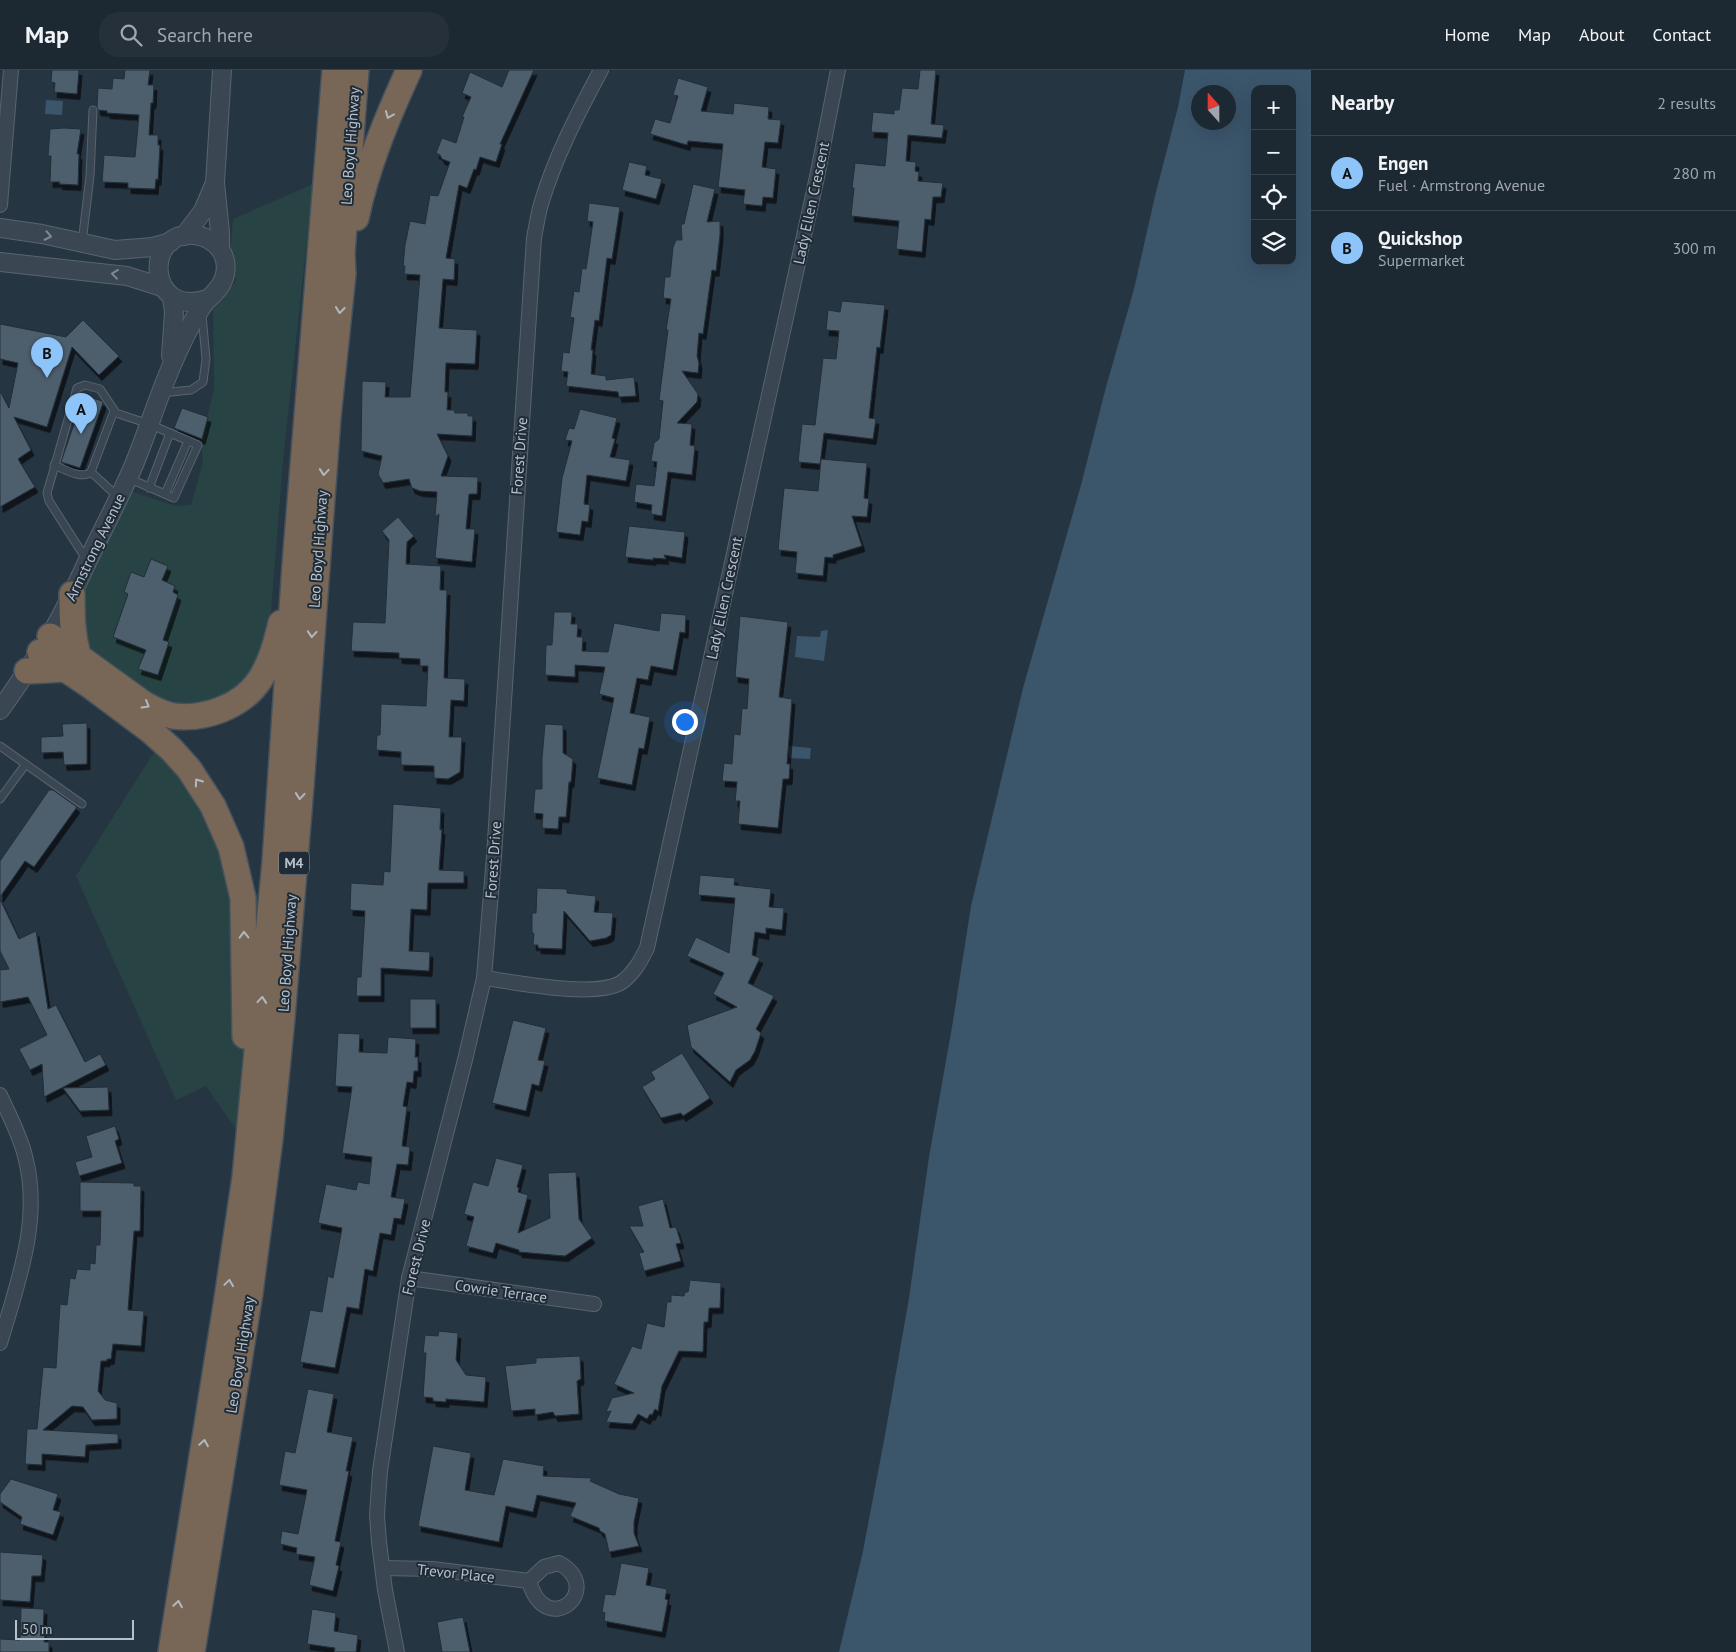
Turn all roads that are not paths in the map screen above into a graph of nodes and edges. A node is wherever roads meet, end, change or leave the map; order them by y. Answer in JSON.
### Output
{"nodes":[{"id":1,"x":12,"y":70,"type":"edge"},
{"id":2,"x":222,"y":70,"type":"edge"},
{"id":3,"x":335,"y":70,"type":"edge"},
{"id":4,"x":356,"y":70,"type":"edge"},
{"id":5,"x":409,"y":70,"type":"edge"},
{"id":6,"x":601,"y":70,"type":"edge"},
{"id":7,"x":838,"y":70,"type":"edge"},
{"id":8,"x":93,"y":110,"type":"dead end"},
{"id":9,"x":214,"y":183,"type":"junction"},
{"id":10,"x":0,"y":205,"type":"edge"},
{"id":11,"x":0,"y":228,"type":"edge"},
{"id":12,"x":177,"y":239,"type":"junction"},
{"id":13,"x":82,"y":244,"type":"junction"},
{"id":14,"x":220,"y":250,"type":"junction"},
{"id":15,"x":0,"y":262,"type":"edge"},
{"id":16,"x":343,"y":274,"type":"junction"},
{"id":17,"x":167,"y":292,"type":"junction"},
{"id":18,"x":204,"y":303,"type":"junction"},
{"id":19,"x":169,"y":374,"type":"junction"},
{"id":20,"x":161,"y":393,"type":"junction"},
{"id":21,"x":114,"y":412,"type":"junction"},
{"id":22,"x":149,"y":424,"type":"junction"},
{"id":23,"x":170,"y":433,"type":"junction"},
{"id":24,"x":54,"y":465,"type":"junction"},
{"id":25,"x":91,"y":472,"type":"junction"},
{"id":26,"x":128,"y":478,"type":"junction"},
{"id":27,"x":149,"y":488,"type":"junction"},
{"id":28,"x":119,"y":498,"type":"junction"},
{"id":29,"x":87,"y":562,"type":"junction"},
{"id":30,"x":295,"y":565,"type":"junction"},
{"id":31,"x":72,"y":594,"type":"junction"},
{"id":32,"x":39,"y":653,"type":"junction"},
{"id":33,"x":72,"y":662,"type":"junction"},
{"id":34,"x":4,"y":700,"type":"edge"},
{"id":35,"x":0,"y":746,"type":"edge"},
{"id":36,"x":25,"y":765,"type":"junction"},
{"id":37,"x":0,"y":799,"type":"edge"},
{"id":38,"x":82,"y":804,"type":"dead end"},
{"id":39,"x":484,"y":978,"type":"junction"},
{"id":40,"x":0,"y":1096,"type":"edge"},
{"id":41,"x":252,"y":1106,"type":"junction"},
{"id":42,"x":409,"y":1278,"type":"junction"},
{"id":43,"x":594,"y":1304,"type":"dead end"},
{"id":44,"x":0,"y":1343,"type":"edge"},
{"id":45,"x":383,"y":1568,"type":"junction"},
{"id":46,"x":529,"y":1581,"type":"dead end"},
{"id":47,"x":171,"y":1652,"type":"edge"},
{"id":48,"x":192,"y":1652,"type":"edge"},
{"id":49,"x":397,"y":1652,"type":"edge"}],
"edges":[{"from":1,"to":10,"type":"street"},
{"from":2,"to":9,"type":"street"},
{"from":3,"to":30,"type":"highway","name":"Leo Boyd Highway","number":"M4"},
{"from":4,"to":16,"type":"highway","name":"Leo Boyd Highway","number":"M4"},
{"from":5,"to":16,"type":"highway","one_way":true},
{"from":6,"to":39,"type":"street","name":"Forest Drive"},
{"from":7,"to":39,"type":"street","name":"Lady Ellen Crescent"},
{"from":8,"to":13,"type":"lane"},
{"from":9,"to":12,"type":"street"},
{"from":9,"to":14,"type":"street"},
{"from":11,"to":13,"type":"street","one_way":true},
{"from":12,"to":13,"type":"street"},
{"from":12,"to":14,"type":"street"},
{"from":12,"to":17,"type":"street"},
{"from":14,"to":18,"type":"street"},
{"from":17,"to":15,"type":"street","one_way":true},
{"from":16,"to":48,"type":"highway","name":"Leo Boyd Highway","number":"M4","one_way":true},
{"from":17,"to":18,"type":"street"},
{"from":17,"to":19,"type":"street","name":"Armstrong Avenue"},
{"from":18,"to":19,"type":"street","name":"Armstrong Avenue"},
{"from":18,"to":20,"type":"lane"},
{"from":19,"to":20,"type":"street","name":"Armstrong Avenue"},
{"from":20,"to":22,"type":"street","name":"Armstrong Avenue"},
{"from":21,"to":22,"type":"lane"},
{"from":21,"to":24,"type":"lane"},
{"from":21,"to":25,"type":"lane"},
{"from":22,"to":23,"type":"lane"},
{"from":22,"to":26,"type":"street","name":"Armstrong Avenue"},
{"from":23,"to":27,"type":"lane"},
{"from":23,"to":27,"type":"lane"},
{"from":24,"to":25,"type":"lane"},
{"from":24,"to":29,"type":"lane"},
{"from":25,"to":28,"type":"lane"},
{"from":26,"to":27,"type":"lane"},
{"from":26,"to":28,"type":"street","name":"Armstrong Avenue"},
{"from":28,"to":29,"type":"street","name":"Armstrong Avenue"},
{"from":29,"to":31,"type":"street","name":"Armstrong Avenue"},
{"from":33,"to":30,"type":"highway","one_way":true},
{"from":41,"to":30,"type":"highway","name":"Leo Boyd Highway","number":"M4","one_way":true},
{"from":31,"to":32,"type":"street","name":"Armstrong Avenue"},
{"from":31,"to":33,"type":"highway"},
{"from":32,"to":33,"type":"highway"},
{"from":32,"to":34,"type":"street","name":"Armstrong Avenue"},
{"from":41,"to":33,"type":"highway","one_way":true},
{"from":35,"to":36,"type":"lane"},
{"from":36,"to":37,"type":"lane"},
{"from":36,"to":38,"type":"lane"},
{"from":39,"to":42,"type":"street","name":"Forest Drive"},
{"from":40,"to":44,"type":"street"},
{"from":47,"to":41,"type":"highway","name":"Leo Boyd Highway","number":"M4","one_way":true},
{"from":42,"to":43,"type":"street","name":"Cowrie Terrace"},
{"from":42,"to":45,"type":"street","name":"Forest Drive"},
{"from":45,"to":46,"type":"street","name":"Trevor Place"},
{"from":45,"to":49,"type":"street","name":"Forest Drive"}]}
